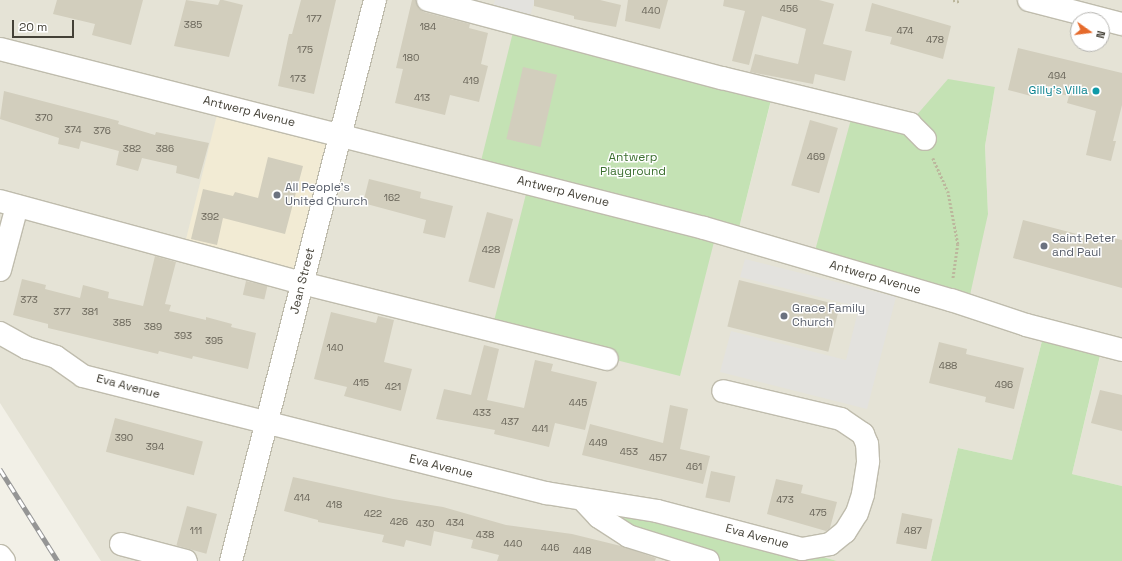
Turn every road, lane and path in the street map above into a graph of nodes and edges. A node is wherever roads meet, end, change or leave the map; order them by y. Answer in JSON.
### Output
{"nodes":[{"id":1,"x":375,"y":0,"type":"edge"},
{"id":2,"x":428,"y":0,"type":"edge"},
{"id":3,"x":953,"y":0,"type":"edge"},
{"id":4,"x":1029,"y":0,"type":"edge"},
{"id":5,"x":960,"y":2,"type":"dead end"},
{"id":6,"x":1122,"y":24,"type":"edge"},
{"id":7,"x":0,"y":49,"type":"edge"},
{"id":8,"x":340,"y":135,"type":"junction"},
{"id":9,"x":925,"y":139,"type":"joint"},
{"id":10,"x":8,"y":203,"type":"edge"},
{"id":11,"x":0,"y":270,"type":"edge"},
{"id":12,"x":302,"y":283,"type":"junction"},
{"id":13,"x":951,"y":300,"type":"junction"},
{"id":14,"x":0,"y":333,"type":"edge"},
{"id":15,"x":1122,"y":350,"type":"edge"},
{"id":16,"x":607,"y":359,"type":"dead end"},
{"id":17,"x":723,"y":391,"type":"dead end"},
{"id":18,"x":267,"y":423,"type":"junction"},
{"id":19,"x":583,"y":500,"type":"junction"},
{"id":20,"x":121,"y":544,"type":"dead end"},
{"id":21,"x":0,"y":556,"type":"edge"},
{"id":22,"x":4,"y":561,"type":"edge"},
{"id":23,"x":186,"y":561,"type":"edge"},
{"id":24,"x":231,"y":561,"type":"edge"},
{"id":25,"x":708,"y":561,"type":"edge"}],
"edges":[{"from":1,"to":8,"type":"street","name":"Jean Street"},
{"from":2,"to":9,"type":"street"},
{"from":3,"to":5,"type":"path"},
{"from":4,"to":6,"type":"street"},
{"from":7,"to":8,"type":"street","name":"Antwerp Avenue"},
{"from":8,"to":12,"type":"street","name":"Jean Street"},
{"from":8,"to":13,"type":"street","name":"Antwerp Avenue"},
{"from":9,"to":13,"type":"path"},
{"from":10,"to":11,"type":"street"},
{"from":10,"to":12,"type":"street"},
{"from":12,"to":16,"type":"street"},
{"from":12,"to":18,"type":"street","name":"Jean Street"},
{"from":13,"to":15,"type":"street","name":"Antwerp Avenue"},
{"from":14,"to":18,"type":"street","name":"Eva Avenue"},
{"from":17,"to":19,"type":"street","name":"Eva Avenue"},
{"from":18,"to":19,"type":"street","name":"Eva Avenue"},
{"from":18,"to":24,"type":"street","name":"Jean Street"},
{"from":19,"to":25,"type":"street"},
{"from":20,"to":23,"type":"street"},
{"from":21,"to":22,"type":"street"}]}
